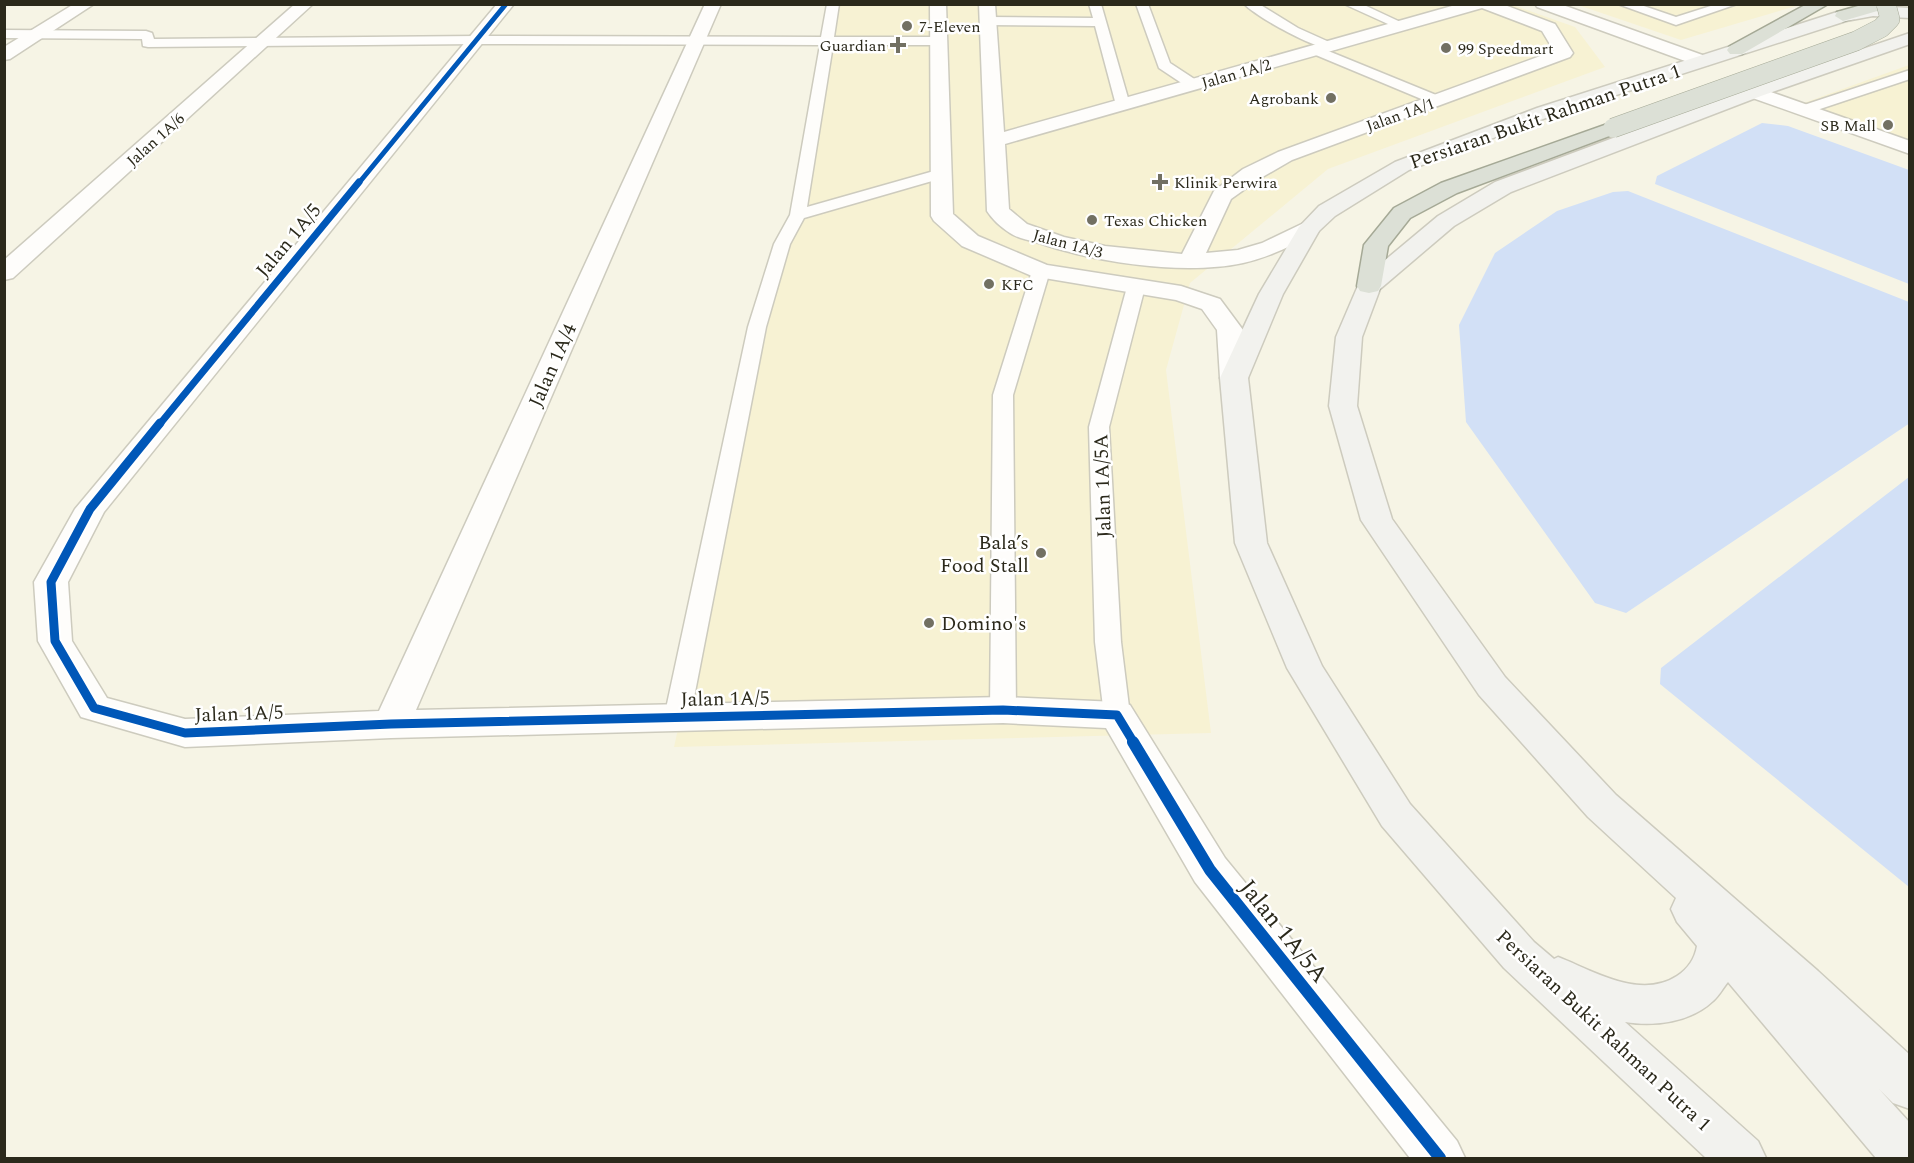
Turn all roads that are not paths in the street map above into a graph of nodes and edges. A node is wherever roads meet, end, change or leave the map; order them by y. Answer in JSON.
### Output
{"nodes":[{"id":1,"x":86,"y":4,"type":"edge"},
{"id":2,"x":305,"y":4,"type":"edge"},
{"id":3,"x":506,"y":4,"type":"edge"},
{"id":4,"x":713,"y":4,"type":"edge"},
{"id":5,"x":833,"y":4,"type":"edge"},
{"id":6,"x":938,"y":4,"type":"edge"},
{"id":7,"x":1095,"y":4,"type":"edge"},
{"id":8,"x":1142,"y":4,"type":"edge"},
{"id":9,"x":1250,"y":4,"type":"edge"},
{"id":10,"x":1350,"y":4,"type":"edge"},
{"id":11,"x":1479,"y":4,"type":"edge"},
{"id":12,"x":1485,"y":4,"type":"edge"},
{"id":13,"x":1543,"y":4,"type":"edge"},
{"id":14,"x":1624,"y":4,"type":"edge"},
{"id":15,"x":1731,"y":4,"type":"edge"},
{"id":16,"x":1820,"y":4,"type":"edge"},
{"id":17,"x":1885,"y":4,"type":"edge"},
{"id":18,"x":988,"y":13,"type":"edge"},
{"id":19,"x":1910,"y":13,"type":"edge"},
{"id":20,"x":1843,"y":16,"type":"junction"},
{"id":21,"x":1098,"y":22,"type":"junction"},
{"id":22,"x":1403,"y":26,"type":"junction"},
{"id":23,"x":4,"y":34,"type":"edge"},
{"id":24,"x":38,"y":35,"type":"junction"},
{"id":25,"x":1910,"y":38,"type":"edge"},
{"id":26,"x":477,"y":40,"type":"junction"},
{"id":27,"x":698,"y":40,"type":"junction"},
{"id":28,"x":264,"y":41,"type":"junction"},
{"id":29,"x":828,"y":41,"type":"junction"},
{"id":30,"x":937,"y":41,"type":"junction"},
{"id":31,"x":1324,"y":48,"type":"junction"},
{"id":32,"x":1736,"y":50,"type":"junction"},
{"id":33,"x":4,"y":55,"type":"edge"},
{"id":34,"x":1702,"y":61,"type":"junction"},
{"id":35,"x":1910,"y":74,"type":"edge"},
{"id":36,"x":1194,"y":85,"type":"junction"},
{"id":37,"x":1754,"y":92,"type":"junction"},
{"id":38,"x":1436,"y":100,"type":"junction"},
{"id":39,"x":1123,"y":105,"type":"junction"},
{"id":40,"x":1803,"y":110,"type":"junction"},
{"id":41,"x":994,"y":141,"type":"junction"},
{"id":42,"x":1910,"y":148,"type":"edge"},
{"id":43,"x":941,"y":174,"type":"junction"},
{"id":44,"x":798,"y":215,"type":"junction"},
{"id":45,"x":1310,"y":227,"type":"junction"},
{"id":46,"x":1105,"y":253,"type":"junction"},
{"id":47,"x":1190,"y":262,"type":"junction"},
{"id":48,"x":1041,"y":271,"type":"junction"},
{"id":49,"x":4,"y":273,"type":"edge"},
{"id":50,"x":1093,"y":280,"type":"junction"},
{"id":51,"x":1369,"y":286,"type":"junction"},
{"id":52,"x":1136,"y":287,"type":"junction"},
{"id":53,"x":1234,"y":378,"type":"junction"},
{"id":54,"x":1003,"y":710,"type":"junction"},
{"id":55,"x":1117,"y":715,"type":"junction"},
{"id":56,"x":677,"y":718,"type":"junction"},
{"id":57,"x":391,"y":724,"type":"junction"},
{"id":58,"x":1602,"y":806,"type":"junction"},
{"id":59,"x":1720,"y":942,"type":"junction"},
{"id":60,"x":1519,"y":955,"type":"junction"},
{"id":61,"x":1910,"y":1087,"type":"edge"},
{"id":62,"x":1729,"y":1151,"type":"edge"},
{"id":63,"x":1440,"y":1158,"type":"edge"},
{"id":64,"x":1908,"y":1158,"type":"edge"}],
"edges":[{"from":1,"to":24,"type":"street"},
{"from":2,"to":28,"type":"street","name":"Jalan 1A/6"},
{"from":3,"to":26,"type":"street","name":"Jalan 1A/5"},
{"from":4,"to":27,"type":"street","name":"Jalan 1A/4"},
{"from":5,"to":29,"type":"lane"},
{"from":6,"to":30,"type":"street","name":"Jalan 1A/3"},
{"from":7,"to":21,"type":"lane"},
{"from":8,"to":36,"type":"lane"},
{"from":9,"to":31,"type":"lane"},
{"from":10,"to":22,"type":"lane"},
{"from":11,"to":22,"type":"street","name":"Jalan 1A/2"},
{"from":12,"to":38,"type":"street","name":"Jalan 1A/1"},
{"from":13,"to":34,"type":"street"},
{"from":14,"to":15,"type":"lane"},
{"from":16,"to":32,"type":"highway"},
{"from":17,"to":20,"type":"highway"},
{"from":17,"to":51,"type":"highway","bridge":true},
{"from":18,"to":21,"type":"lane"},
{"from":18,"to":41,"type":"street","name":"Jalan 1A/3"},
{"from":19,"to":20,"type":"main road","name":"Persiaran Bukit Rahman Putra 1"},
{"from":20,"to":32,"type":"main road","name":"Persiaran Bukit Rahman Putra 1"},
{"from":21,"to":39,"type":"lane"},
{"from":22,"to":31,"type":"street","name":"Jalan 1A/2"},
{"from":23,"to":24,"type":"lane"},
{"from":24,"to":28,"type":"lane"},
{"from":24,"to":33,"type":"street"},
{"from":25,"to":37,"type":"main road"},
{"from":26,"to":27,"type":"lane"},
{"from":26,"to":28,"type":"lane"},
{"from":26,"to":57,"type":"street","name":"Jalan 1A/5"},
{"from":27,"to":29,"type":"lane"},
{"from":27,"to":57,"type":"street","name":"Jalan 1A/4"},
{"from":28,"to":49,"type":"street","name":"Jalan 1A/6"},
{"from":29,"to":30,"type":"lane"},
{"from":29,"to":44,"type":"lane"},
{"from":30,"to":43,"type":"street","name":"Jalan 1A/3"},
{"from":31,"to":36,"type":"street","name":"Jalan 1A/2"},
{"from":31,"to":38,"type":"lane"},
{"from":32,"to":34,"type":"main road","name":"Persiaran Bukit Rahman Putra 1"},
{"from":34,"to":45,"type":"main road","name":"Persiaran Bukit Rahman Putra 1"},
{"from":35,"to":40,"type":"lane"},
{"from":36,"to":39,"type":"street","name":"Jalan 1A/2"},
{"from":37,"to":40,"type":"street"},
{"from":37,"to":51,"type":"main road"},
{"from":38,"to":47,"type":"street","name":"Jalan 1A/1"},
{"from":39,"to":41,"type":"street","name":"Jalan 1A/2"},
{"from":40,"to":42,"type":"street"},
{"from":41,"to":46,"type":"street","name":"Jalan 1A/3"},
{"from":43,"to":44,"type":"lane"},
{"from":43,"to":48,"type":"street","name":"Jalan 1A/3"},
{"from":44,"to":56,"type":"lane"},
{"from":45,"to":47,"type":"street","name":"Jalan 1A/3"},
{"from":45,"to":53,"type":"main road","name":"Persiaran Bukit Rahman Putra 1"},
{"from":46,"to":47,"type":"street","name":"Jalan 1A/3"},
{"from":46,"to":50,"type":"street"},
{"from":48,"to":50,"type":"street","name":"Jalan 1A/3"},
{"from":48,"to":54,"type":"lane","name":"Jalan 1A/3"},
{"from":50,"to":52,"type":"street","name":"Jalan 1A/3"},
{"from":51,"to":58,"type":"main road"},
{"from":52,"to":53,"type":"street","name":"Jalan 1A/3"},
{"from":52,"to":55,"type":"lane","name":"Jalan 1A/5A"},
{"from":53,"to":60,"type":"main road","name":"Persiaran Bukit Rahman Putra 1"},
{"from":54,"to":55,"type":"street","name":"Jalan 1A/5"},
{"from":54,"to":56,"type":"street","name":"Jalan 1A/5"},
{"from":55,"to":63,"type":"street","name":"Jalan 1A/5A"},
{"from":56,"to":57,"type":"street","name":"Jalan 1A/5"},
{"from":58,"to":59,"type":"main road"},
{"from":58,"to":61,"type":"main road"},
{"from":59,"to":60,"type":"main road"},
{"from":59,"to":64,"type":"main road"},
{"from":60,"to":62,"type":"main road","name":"Persiaran Bukit Rahman Putra 1"}]}
